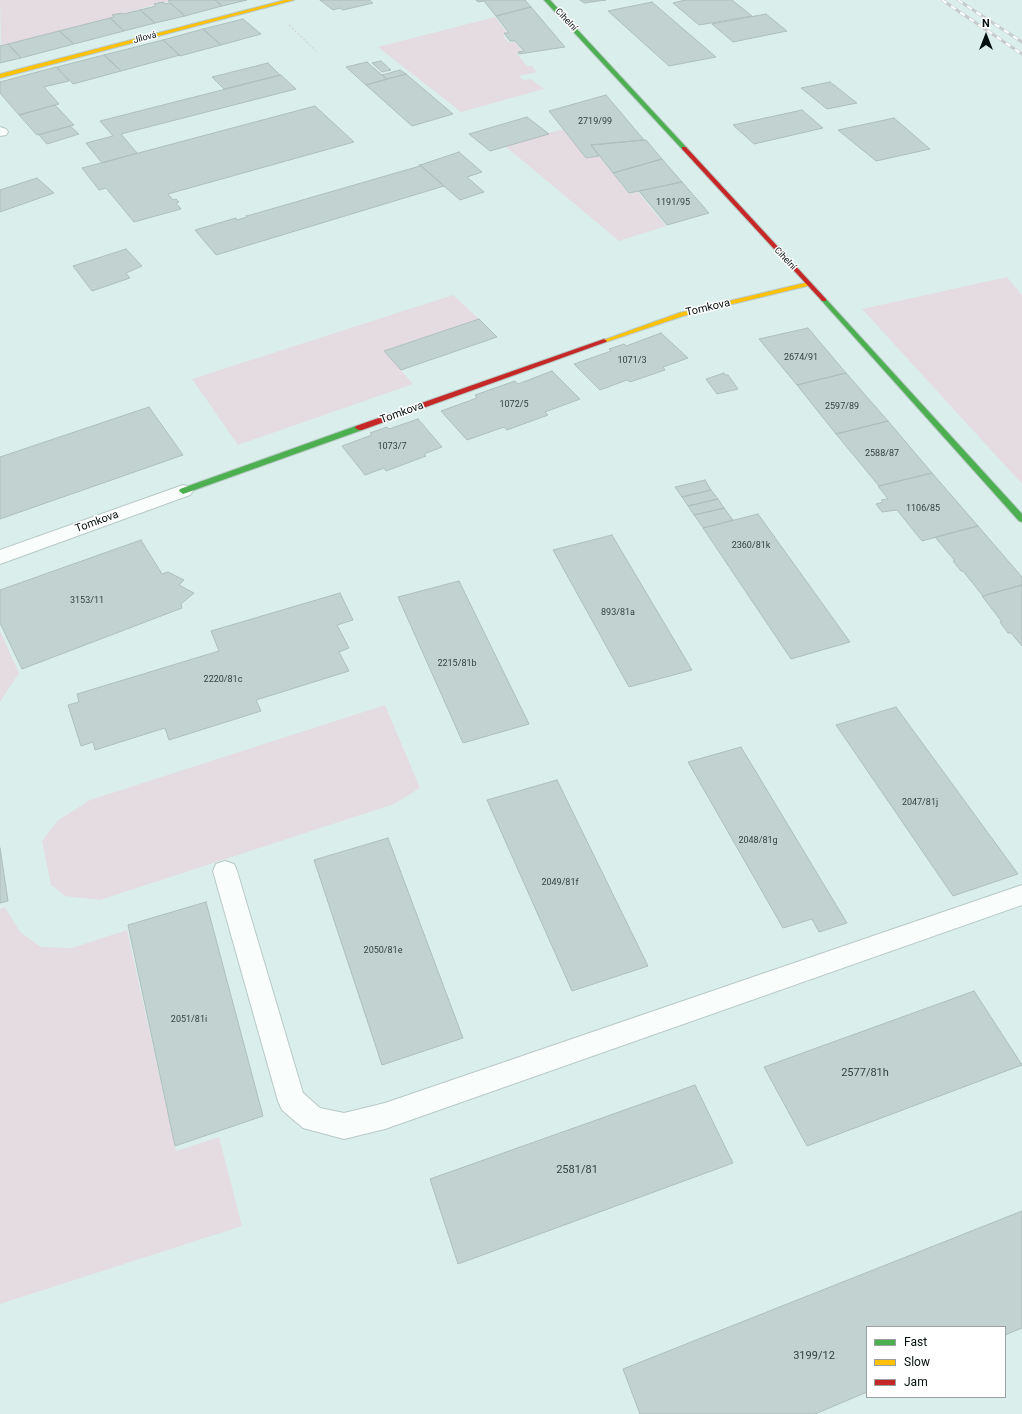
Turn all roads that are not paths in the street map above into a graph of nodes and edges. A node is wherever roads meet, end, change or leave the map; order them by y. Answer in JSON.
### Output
{"nodes":[{"id":1,"x":291,"y":0,"type":"edge"},
{"id":2,"x":547,"y":0,"type":"edge"},
{"id":3,"x":0,"y":76,"type":"edge"},
{"id":4,"x":809,"y":284,"type":"junction"},
{"id":5,"x":183,"y":491,"type":"joint"},
{"id":6,"x":1022,"y":519,"type":"edge"},
{"id":7,"x":0,"y":557,"type":"edge"},
{"id":8,"x":225,"y":871,"type":"dead end"},
{"id":9,"x":1022,"y":895,"type":"edge"}],
"edges":[{"from":1,"to":3,"type":"street","name":"Jílová"},
{"from":2,"to":4,"type":"street","name":"Cihelní"},
{"from":4,"to":5,"type":"street","name":"Tomkova"},
{"from":4,"to":6,"type":"street","name":"Cihelní"},
{"from":5,"to":7,"type":"lane","name":"Tomkova"},
{"from":8,"to":9,"type":"lane"}]}
